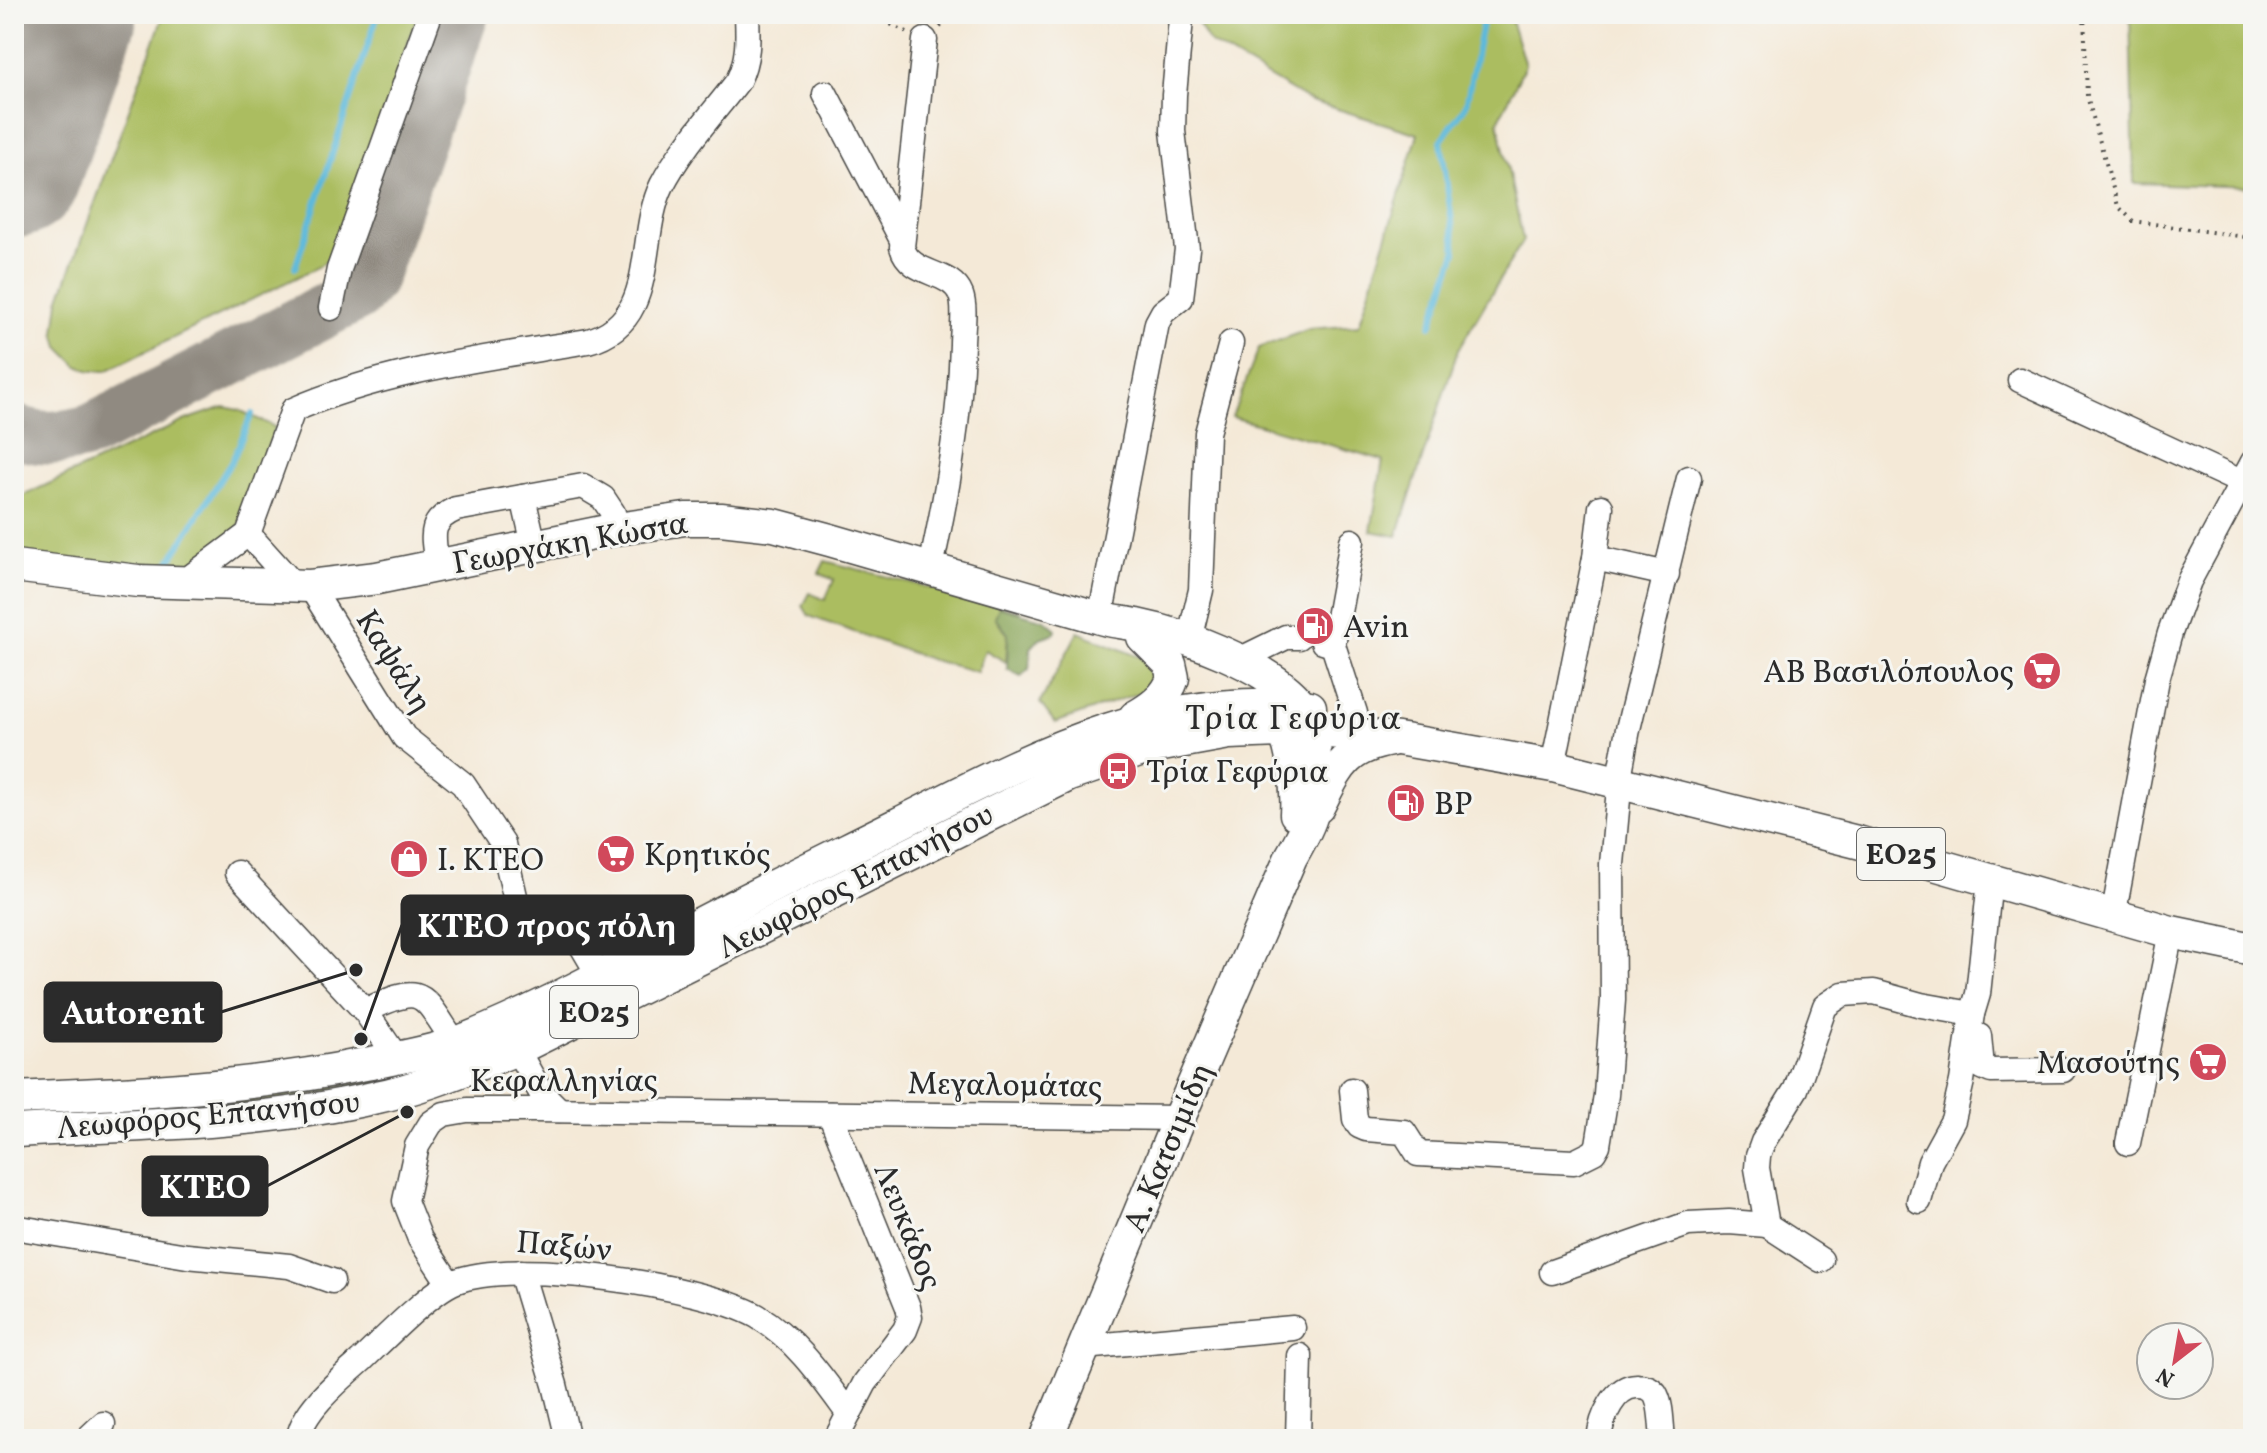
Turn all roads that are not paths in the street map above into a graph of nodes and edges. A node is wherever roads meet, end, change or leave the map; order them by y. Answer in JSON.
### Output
{"nodes":[{"id":1,"x":430,"y":14,"type":"edge"},
{"id":2,"x":747,"y":14,"type":"edge"},
{"id":3,"x":1181,"y":19,"type":"dead end"},
{"id":4,"x":925,"y":40,"type":"dead end"},
{"id":5,"x":825,"y":93,"type":"dead end"},
{"id":6,"x":902,"y":240,"type":"junction"},
{"id":7,"x":331,"y":308,"type":"dead end"},
{"id":8,"x":1231,"y":343,"type":"dead end"},
{"id":9,"x":2020,"y":380,"type":"dead end"},
{"id":10,"x":2248,"y":472,"type":"edge"},
{"id":11,"x":1689,"y":478,"type":"dead end"},
{"id":12,"x":523,"y":497,"type":"junction"},
{"id":13,"x":1601,"y":507,"type":"dead end"},
{"id":14,"x":617,"y":529,"type":"junction"},
{"id":15,"x":248,"y":534,"type":"junction"},
{"id":16,"x":1352,"y":541,"type":"dead end"},
{"id":17,"x":534,"y":545,"type":"junction"},
{"id":18,"x":1595,"y":558,"type":"junction"},
{"id":19,"x":14,"y":566,"type":"edge"},
{"id":20,"x":437,"y":566,"type":"junction"},
{"id":21,"x":931,"y":567,"type":"junction"},
{"id":22,"x":1667,"y":574,"type":"junction"},
{"id":23,"x":181,"y":584,"type":"junction"},
{"id":24,"x":302,"y":586,"type":"junction"},
{"id":25,"x":1119,"y":626,"type":"junction"},
{"id":26,"x":1299,"y":637,"type":"dead end"},
{"id":27,"x":1189,"y":640,"type":"junction"},
{"id":28,"x":1239,"y":660,"type":"junction"},
{"id":29,"x":1355,"y":713,"type":"junction"},
{"id":30,"x":1119,"y":725,"type":"junction"},
{"id":31,"x":1285,"y":726,"type":"junction"},
{"id":32,"x":1398,"y":739,"type":"junction"},
{"id":33,"x":1551,"y":766,"type":"junction"},
{"id":34,"x":1620,"y":783,"type":"junction"},
{"id":35,"x":1312,"y":820,"type":"junction"},
{"id":36,"x":1291,"y":857,"type":"junction"},
{"id":37,"x":237,"y":873,"type":"dead end"},
{"id":38,"x":1990,"y":880,"type":"junction"},
{"id":39,"x":2113,"y":917,"type":"junction"},
{"id":40,"x":2171,"y":932,"type":"junction"},
{"id":41,"x":2252,"y":950,"type":"edge"},
{"id":42,"x":600,"y":977,"type":"junction"},
{"id":43,"x":1975,"y":1004,"type":"junction"},
{"id":44,"x":365,"y":1011,"type":"junction"},
{"id":45,"x":510,"y":1036,"type":"junction"},
{"id":46,"x":455,"y":1043,"type":"junction"},
{"id":47,"x":397,"y":1058,"type":"junction"},
{"id":48,"x":2063,"y":1070,"type":"dead end"},
{"id":49,"x":1352,"y":1090,"type":"dead end"},
{"id":50,"x":14,"y":1098,"type":"edge"},
{"id":51,"x":559,"y":1110,"type":"junction"},
{"id":52,"x":830,"y":1114,"type":"junction"},
{"id":53,"x":1179,"y":1118,"type":"junction"},
{"id":54,"x":14,"y":1131,"type":"edge"},
{"id":55,"x":2128,"y":1143,"type":"dead end"},
{"id":56,"x":1919,"y":1201,"type":"dead end"},
{"id":57,"x":1767,"y":1225,"type":"junction"},
{"id":58,"x":14,"y":1227,"type":"edge"},
{"id":59,"x":1821,"y":1260,"type":"dead end"},
{"id":60,"x":521,"y":1272,"type":"junction"},
{"id":61,"x":1552,"y":1272,"type":"dead end"},
{"id":62,"x":332,"y":1281,"type":"dead end"},
{"id":63,"x":449,"y":1283,"type":"junction"},
{"id":64,"x":1293,"y":1328,"type":"dead end"},
{"id":65,"x":1083,"y":1347,"type":"junction"},
{"id":66,"x":1300,"y":1356,"type":"dead end"},
{"id":67,"x":848,"y":1413,"type":"junction"},
{"id":68,"x":1663,"y":1438,"type":"edge"},
{"id":69,"x":299,"y":1439,"type":"edge"},
{"id":70,"x":568,"y":1439,"type":"edge"},
{"id":71,"x":836,"y":1439,"type":"edge"},
{"id":72,"x":1046,"y":1439,"type":"edge"},
{"id":73,"x":1298,"y":1439,"type":"edge"},
{"id":74,"x":1599,"y":1439,"type":"edge"}],
"edges":[{"from":1,"to":7,"type":"street"},
{"from":2,"to":15,"type":"street"},
{"from":3,"to":25,"type":"street"},
{"from":4,"to":6,"type":"street"},
{"from":5,"to":6,"type":"street"},
{"from":6,"to":21,"type":"street"},
{"from":8,"to":27,"type":"street"},
{"from":9,"to":10,"type":"street"},
{"from":10,"to":39,"type":"street"},
{"from":11,"to":22,"type":"street"},
{"from":12,"to":14,"type":"street"},
{"from":12,"to":17,"type":"street"},
{"from":12,"to":20,"type":"street"},
{"from":13,"to":18,"type":"street"},
{"from":14,"to":17,"type":"main road","name":"Γεωργάκη Κώστα"},
{"from":14,"to":21,"type":"main road","name":"Γεωργάκη Κώστα"},
{"from":15,"to":23,"type":"street"},
{"from":15,"to":24,"type":"street","name":"Καψάλη"},
{"from":16,"to":29,"type":"street"},
{"from":17,"to":20,"type":"main road","name":"Γεωργάκη Κώστα"},
{"from":18,"to":22,"type":"street"},
{"from":18,"to":33,"type":"street"},
{"from":19,"to":23,"type":"main road","name":"Γεωργάκη Κώστα"},
{"from":20,"to":24,"type":"main road","name":"Γεωργάκη Κώστα"},
{"from":21,"to":25,"type":"main road","name":"Γεωργάκη Κώστα"},
{"from":22,"to":34,"type":"street"},
{"from":23,"to":24,"type":"main road","name":"Γεωργάκη Κώστα"},
{"from":24,"to":42,"type":"street","name":"Καψάλη"},
{"from":25,"to":27,"type":"main road","name":"Γεωργάκη Κώστα"},
{"from":25,"to":30,"type":"main road"},
{"from":25,"to":31,"type":"main road","name":"Γεωργάκη Κώστα"},
{"from":26,"to":28,"type":"street"},
{"from":27,"to":28,"type":"main road","name":"Γεωργάκη Κώστα"},
{"from":28,"to":31,"type":"main road","name":"Γεωργάκη Κώστα"},
{"from":29,"to":31,"type":"main road","number":"ΕΟ25"},
{"from":29,"to":33,"type":"main road","number":"ΕΟ25"},
{"from":30,"to":31,"type":"main road","name":"Λεωφόρος Επτανήσου","number":"ΕΟ25"},
{"from":30,"to":42,"type":"main road","name":"Λεωφόρος Επτανήσου","number":"ΕΟ25"},
{"from":31,"to":32,"type":"main road","number":"ΕΟ25"},
{"from":31,"to":35,"type":"main road","name":"Α. Κατσιμίδη"},
{"from":31,"to":36,"type":"main road","name":"Α. Κατσιμίδη"},
{"from":31,"to":45,"type":"main road","name":"Λεωφόρος Επτανήσου","number":"ΕΟ25"},
{"from":32,"to":33,"type":"main road","number":"ΕΟ25"},
{"from":32,"to":35,"type":"main road"},
{"from":33,"to":34,"type":"main road","number":"ΕΟ25"},
{"from":34,"to":38,"type":"main road","number":"ΕΟ25"},
{"from":34,"to":49,"type":"street"},
{"from":35,"to":36,"type":"main road","name":"Α. Κατσιμίδη"},
{"from":36,"to":53,"type":"main road","name":"Α. Κατσιμίδη"},
{"from":37,"to":44,"type":"street"},
{"from":38,"to":39,"type":"main road","number":"ΕΟ25"},
{"from":38,"to":43,"type":"street"},
{"from":39,"to":40,"type":"main road","number":"ΕΟ25"},
{"from":40,"to":41,"type":"main road","number":"ΕΟ25"},
{"from":40,"to":55,"type":"street"},
{"from":42,"to":45,"type":"main road","name":"Λεωφόρος Επτανήσου","number":"ΕΟ25"},
{"from":43,"to":48,"type":"street"},
{"from":43,"to":56,"type":"street"},
{"from":43,"to":57,"type":"street"},
{"from":44,"to":46,"type":"street"},
{"from":44,"to":47,"type":"street"},
{"from":45,"to":46,"type":"main road","name":"Λεωφόρος Επτανήσου","number":"ΕΟ25"},
{"from":45,"to":51,"type":"street"},
{"from":45,"to":54,"type":"main road","name":"Λεωφόρος Επτανήσου","number":"ΕΟ25"},
{"from":46,"to":47,"type":"main road","name":"Λεωφόρος Επτανήσου","number":"ΕΟ25"},
{"from":47,"to":50,"type":"main road","name":"Λεωφόρος Επτανήσου","number":"ΕΟ25"},
{"from":51,"to":52,"type":"street","name":"Κεφαλληνίας"},
{"from":51,"to":63,"type":"street","name":"Κεφαλληνίας"},
{"from":52,"to":53,"type":"street","name":"Μεγαλομάτας"},
{"from":52,"to":67,"type":"street","name":"Λευκάδος"},
{"from":53,"to":65,"type":"main road","name":"Α. Κατσιμίδη"},
{"from":57,"to":59,"type":"street"},
{"from":57,"to":61,"type":"street"},
{"from":58,"to":62,"type":"street"},
{"from":60,"to":63,"type":"street","name":"Παξών"},
{"from":60,"to":67,"type":"street","name":"Παξών"},
{"from":60,"to":70,"type":"street"},
{"from":63,"to":69,"type":"street","name":"Παξών"},
{"from":64,"to":65,"type":"street"},
{"from":65,"to":72,"type":"main road","name":"Α. Κατσιμίδη"},
{"from":66,"to":73,"type":"street"},
{"from":67,"to":71,"type":"street","name":"Λευκάδος"},
{"from":68,"to":74,"type":"street"}]}
